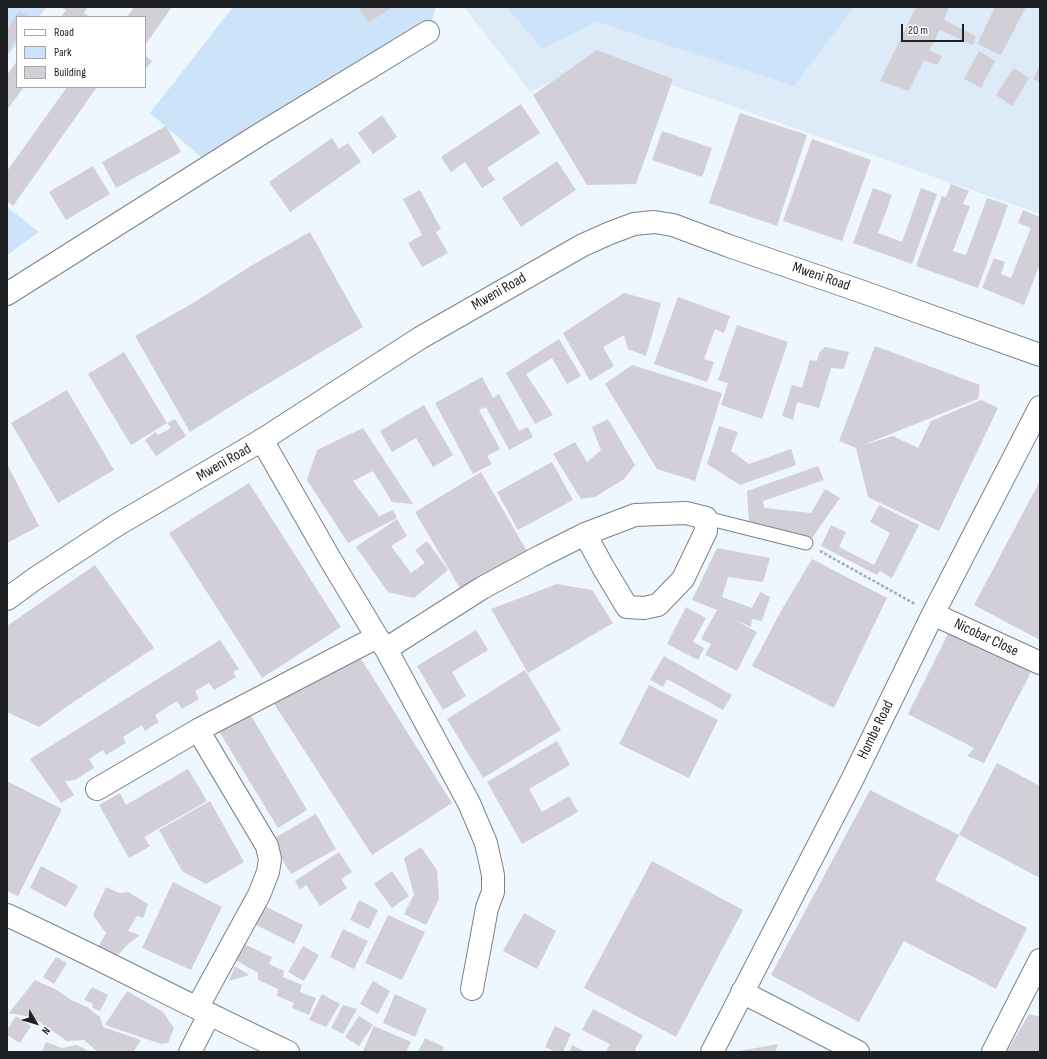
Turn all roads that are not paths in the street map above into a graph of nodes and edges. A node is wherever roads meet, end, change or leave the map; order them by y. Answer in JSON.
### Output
{"nodes":[{"id":1,"x":428,"y":32,"type":"dead end"},
{"id":2,"x":7,"y":294,"type":"edge"},
{"id":3,"x":1040,"y":355,"type":"edge"},
{"id":4,"x":1040,"y":407,"type":"edge"},
{"id":5,"x":262,"y":440,"type":"junction"},
{"id":6,"x":706,"y":518,"type":"junction"},
{"id":7,"x":585,"y":534,"type":"junction"},
{"id":8,"x":806,"y":543,"type":"road end"},
{"id":9,"x":7,"y":599,"type":"edge"},
{"id":10,"x":933,"y":614,"type":"junction"},
{"id":11,"x":382,"y":643,"type":"junction"},
{"id":12,"x":1040,"y":662,"type":"edge"},
{"id":13,"x":198,"y":730,"type":"junction"},
{"id":14,"x":97,"y":789,"type":"dead end"},
{"id":15,"x":7,"y":916,"type":"edge"},
{"id":16,"x":1040,"y":960,"type":"edge"},
{"id":17,"x":472,"y":989,"type":"dead end"},
{"id":18,"x":742,"y":992,"type":"junction"},
{"id":19,"x":203,"y":1012,"type":"junction"},
{"id":20,"x":190,"y":1052,"type":"edge"},
{"id":21,"x":288,"y":1052,"type":"edge"},
{"id":22,"x":712,"y":1052,"type":"edge"},
{"id":23,"x":858,"y":1052,"type":"edge"},
{"id":24,"x":993,"y":1052,"type":"edge"}],
"edges":[{"from":1,"to":2,"type":"street"},
{"from":3,"to":5,"type":"street","name":"Mweni Road"},
{"from":4,"to":10,"type":"street","name":"Hombe Road"},
{"from":5,"to":9,"type":"street","name":"Mweni Road"},
{"from":5,"to":11,"type":"street"},
{"from":6,"to":7,"type":"street"},
{"from":6,"to":7,"type":"street"},
{"from":6,"to":8,"type":"lane"},
{"from":7,"to":11,"type":"street"},
{"from":10,"to":12,"type":"street","name":"Nicobar Close"},
{"from":10,"to":18,"type":"street","name":"Hombe Road"},
{"from":11,"to":13,"type":"street"},
{"from":11,"to":17,"type":"street"},
{"from":13,"to":14,"type":"street"},
{"from":13,"to":19,"type":"street"},
{"from":15,"to":19,"type":"street"},
{"from":16,"to":24,"type":"street"},
{"from":18,"to":22,"type":"street","name":"Hombe Road"},
{"from":18,"to":23,"type":"street"},
{"from":19,"to":20,"type":"street"},
{"from":19,"to":21,"type":"street"}]}
